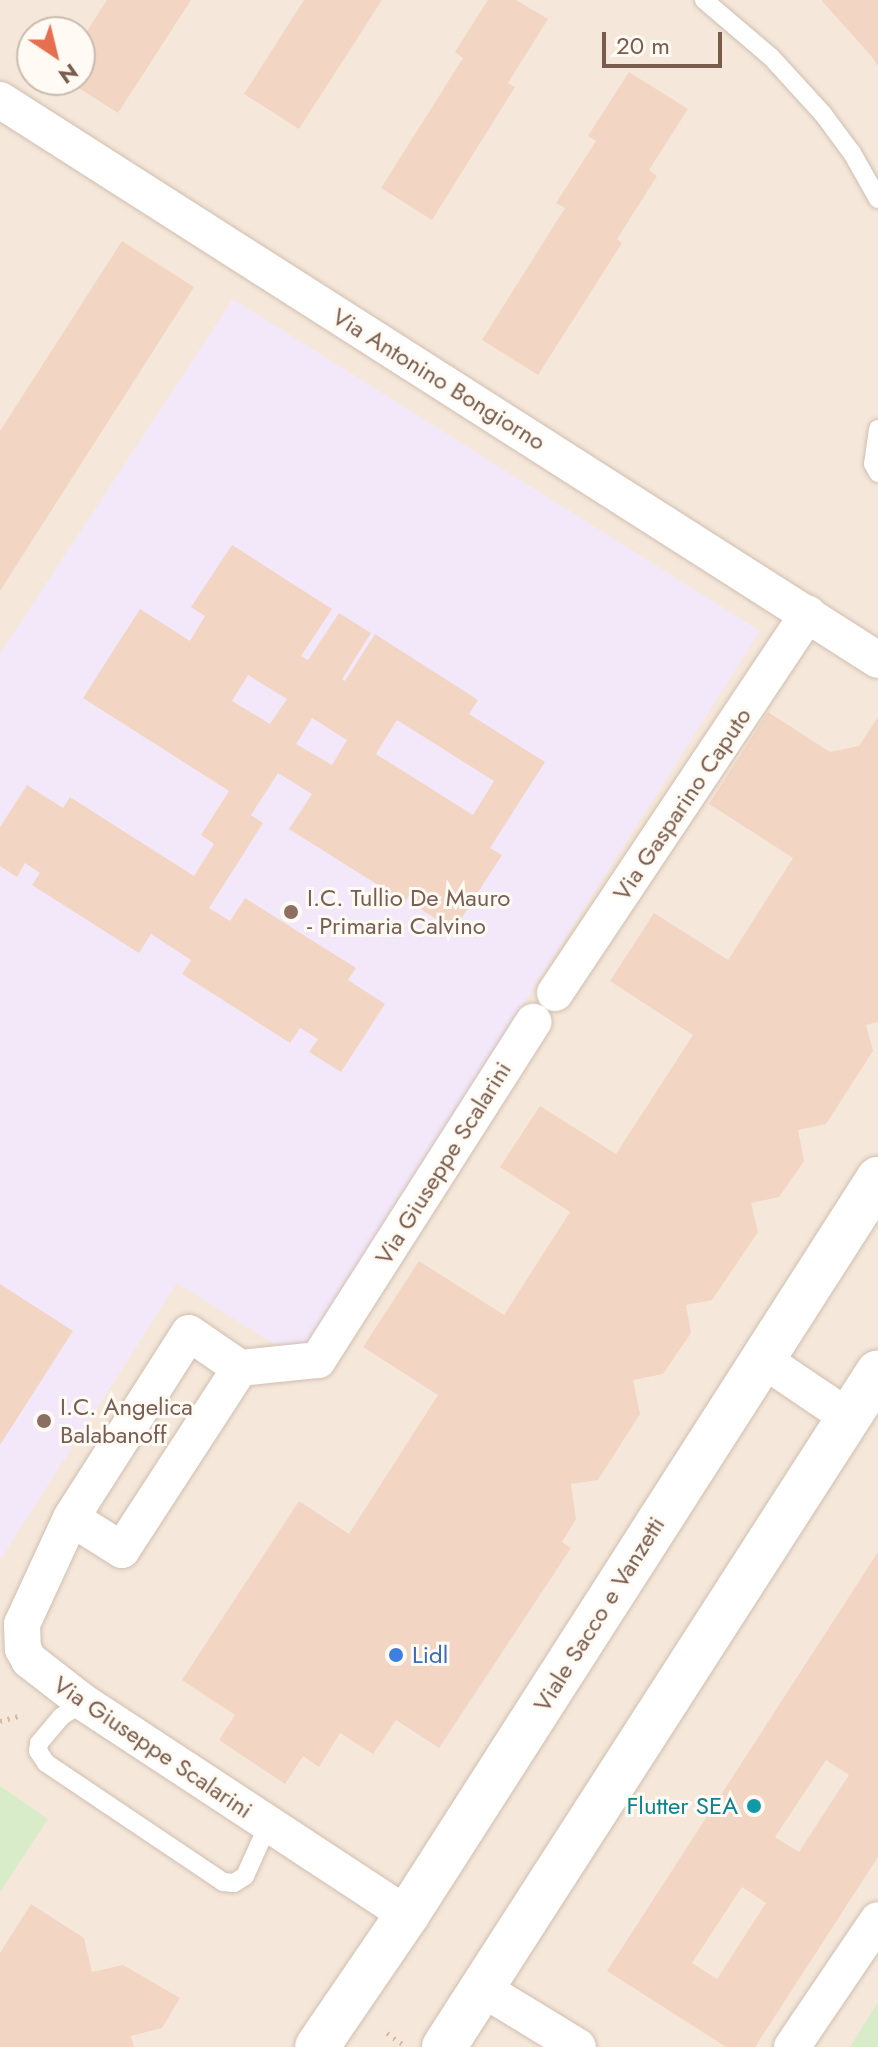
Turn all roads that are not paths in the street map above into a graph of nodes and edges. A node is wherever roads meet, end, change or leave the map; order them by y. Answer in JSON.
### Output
{"nodes":[{"id":1,"x":704,"y":0,"type":"edge"},
{"id":2,"x":0,"y":100,"type":"edge"},
{"id":3,"x":878,"y":199,"type":"edge"},
{"id":4,"x":878,"y":429,"type":"edge"},
{"id":5,"x":878,"y":473,"type":"edge"},
{"id":6,"x":808,"y":614,"type":"junction"},
{"id":7,"x":878,"y":660,"type":"edge"},
{"id":8,"x":555,"y":993,"type":"dead end"},
{"id":9,"x":533,"y":1022,"type":"dead end"},
{"id":10,"x":878,"y":1179,"type":"edge"},
{"id":11,"x":762,"y":1359,"type":"junction"},
{"id":12,"x":240,"y":1368,"type":"junction"},
{"id":13,"x":878,"y":1372,"type":"edge"},
{"id":14,"x":848,"y":1417,"type":"junction"},
{"id":15,"x":71,"y":1518,"type":"junction"},
{"id":16,"x":83,"y":1702,"type":"junction"},
{"id":17,"x":268,"y":1825,"type":"junction"},
{"id":18,"x":407,"y":1915,"type":"junction"},
{"id":19,"x":878,"y":1920,"type":"edge"},
{"id":20,"x":483,"y":1989,"type":"junction"},
{"id":21,"x":317,"y":2047,"type":"edge"},
{"id":22,"x":444,"y":2047,"type":"edge"},
{"id":23,"x":578,"y":2047,"type":"edge"},
{"id":24,"x":792,"y":2047,"type":"edge"}],
"edges":[{"from":1,"to":3,"type":"lane"},
{"from":2,"to":6,"type":"street","name":"Via Antonino Bongiorno"},
{"from":4,"to":5,"type":"lane"},
{"from":6,"to":7,"type":"street","name":"Via Antonino Bongiorno"},
{"from":6,"to":8,"type":"street","name":"Via Gasparino Caputo"},
{"from":9,"to":12,"type":"street","name":"Via Giuseppe Scalarini"},
{"from":10,"to":11,"type":"street","name":"Viale Sacco e Vanzetti"},
{"from":11,"to":14,"type":"street"},
{"from":11,"to":18,"type":"street","name":"Viale Sacco e Vanzetti"},
{"from":12,"to":15,"type":"street"},
{"from":12,"to":15,"type":"street","name":"Via Giuseppe Scalarini"},
{"from":13,"to":14,"type":"street"},
{"from":14,"to":20,"type":"street"},
{"from":15,"to":16,"type":"street","name":"Via Giuseppe Scalarini"},
{"from":16,"to":17,"type":"street","name":"Via Giuseppe Scalarini"},
{"from":16,"to":17,"type":"lane"},
{"from":17,"to":18,"type":"street","name":"Via Giuseppe Scalarini"},
{"from":18,"to":21,"type":"street","name":"Viale Sacco e Vanzetti"},
{"from":19,"to":24,"type":"street"},
{"from":20,"to":22,"type":"street"},
{"from":20,"to":23,"type":"street"}]}
